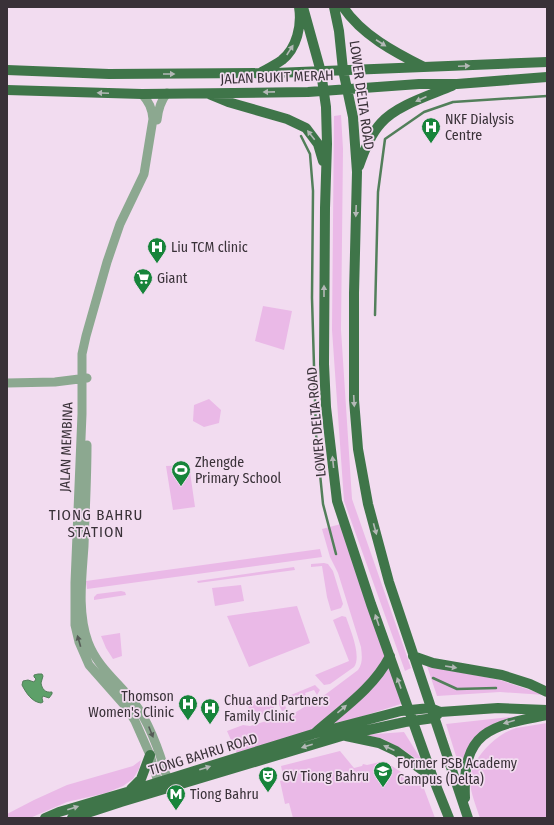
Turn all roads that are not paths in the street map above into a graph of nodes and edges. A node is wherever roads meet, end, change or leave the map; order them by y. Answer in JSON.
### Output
{"nodes":[{"id":1,"x":299,"y":7,"type":"edge"},
{"id":2,"x":303,"y":7,"type":"edge"},
{"id":3,"x":334,"y":7,"type":"edge"},
{"id":4,"x":343,"y":7,"type":"edge"},
{"id":5,"x":547,"y":62,"type":"edge"},
{"id":6,"x":425,"y":67,"type":"junction"},
{"id":7,"x":7,"y":70,"type":"edge"},
{"id":8,"x":343,"y":70,"type":"junction"},
{"id":9,"x":321,"y":72,"type":"junction"},
{"id":10,"x":260,"y":73,"type":"junction"},
{"id":11,"x":547,"y":77,"type":"edge"},
{"id":12,"x":457,"y":84,"type":"junction"},
{"id":13,"x":347,"y":89,"type":"junction"},
{"id":14,"x":7,"y":90,"type":"edge"},
{"id":15,"x":324,"y":91,"type":"junction"},
{"id":16,"x":207,"y":93,"type":"junction"},
{"id":17,"x":142,"y":94,"type":"junction"},
{"id":18,"x":167,"y":94,"type":"junction"},
{"id":19,"x":325,"y":170,"type":"junction"},
{"id":20,"x":357,"y":172,"type":"junction"},
{"id":21,"x":84,"y":378,"type":"junction"},
{"id":22,"x":7,"y":383,"type":"edge"},
{"id":23,"x":78,"y":602,"type":"junction"},
{"id":24,"x":390,"y":656,"type":"junction"},
{"id":25,"x":413,"y":656,"type":"junction"},
{"id":26,"x":547,"y":692,"type":"edge"},
{"id":27,"x":430,"y":708,"type":"junction"},
{"id":28,"x":409,"y":710,"type":"junction"},
{"id":29,"x":547,"y":710,"type":"edge"},
{"id":30,"x":437,"y":715,"type":"junction"},
{"id":31,"x":547,"y":715,"type":"edge"},
{"id":32,"x":412,"y":720,"type":"junction"},
{"id":33,"x":313,"y":734,"type":"junction"},
{"id":34,"x":345,"y":735,"type":"junction"},
{"id":35,"x":150,"y":755,"type":"junction"},
{"id":36,"x":433,"y":778,"type":"junction"},
{"id":37,"x":164,"y":785,"type":"junction"},
{"id":38,"x":128,"y":792,"type":"junction"},
{"id":39,"x":467,"y":814,"type":"edge"},
{"id":40,"x":45,"y":818,"type":"edge"},
{"id":41,"x":72,"y":818,"type":"edge"},
{"id":42,"x":449,"y":818,"type":"edge"}],
"edges":[{"from":10,"to":1,"type":"main road","one_way":true},
{"from":2,"to":9,"type":"main road","name":"LOWER DELTA ROAD"},
{"from":3,"to":8,"type":"main road","name":"LOWER DELTA ROAD"},
{"from":4,"to":6,"type":"main road","one_way":true},
{"from":6,"to":5,"type":"main road","name":"JALAN BUKIT MERAH","one_way":true},
{"from":6,"to":8,"type":"main road","name":"JALAN BUKIT MERAH"},
{"from":7,"to":10,"type":"main road","name":"JALAN BUKIT MERAH","one_way":true},
{"from":8,"to":9,"type":"main road","name":"JALAN BUKIT MERAH"},
{"from":8,"to":13,"type":"main road","name":"LOWER DELTA ROAD"},
{"from":9,"to":10,"type":"main road","name":"JALAN BUKIT MERAH"},
{"from":9,"to":15,"type":"main road","name":"LOWER DELTA ROAD"},
{"from":11,"to":12,"type":"main road","name":"JALAN BUKIT MERAH"},
{"from":12,"to":13,"type":"main road","name":"JALAN BUKIT MERAH"},
{"from":12,"to":20,"type":"main road","one_way":true},
{"from":13,"to":15,"type":"main road","name":"JALAN BUKIT MERAH"},
{"from":13,"to":20,"type":"main road","name":"LOWER DELTA ROAD"},
{"from":17,"to":14,"type":"main road","name":"JALAN BUKIT MERAH","one_way":true},
{"from":15,"to":16,"type":"main road","name":"JALAN BUKIT MERAH","one_way":true},
{"from":15,"to":19,"type":"main road","name":"LOWER DELTA ROAD"},
{"from":16,"to":18,"type":"main road","name":"JALAN BUKIT MERAH"},
{"from":19,"to":16,"type":"main road","one_way":true},
{"from":17,"to":18,"type":"main road","name":"JALAN BUKIT MERAH"},
{"from":17,"to":21,"type":"street","name":"JALAN MEMBINA"},
{"from":18,"to":21,"type":"street","name":"JALAN MEMBINA"},
{"from":24,"to":19,"type":"main road","name":"LOWER DELTA ROAD","one_way":true},
{"from":20,"to":25,"type":"main road","name":"LOWER DELTA ROAD","one_way":true},
{"from":21,"to":22,"type":"street"},
{"from":21,"to":23,"type":"street","name":"JALAN MEMBINA"},
{"from":35,"to":23,"type":"street","name":"JALAN MEMBINA","one_way":true},
{"from":23,"to":37,"type":"street","name":"JALAN MEMBINA","one_way":true},
{"from":28,"to":24,"type":"main road","name":"LOWER DELTA ROAD","one_way":true},
{"from":33,"to":24,"type":"main road","one_way":true},
{"from":25,"to":26,"type":"main road","one_way":true},
{"from":25,"to":27,"type":"main road","name":"LOWER DELTA ROAD"},
{"from":27,"to":28,"type":"main road","name":"TIONG BAHRU ROAD"},
{"from":27,"to":30,"type":"main road","name":"TIONG BAHRU ROAD"},
{"from":28,"to":32,"type":"main road","name":"LOWER DELTA ROAD"},
{"from":28,"to":33,"type":"main road","name":"TIONG BAHRU ROAD"},
{"from":29,"to":30,"type":"main road","name":"TIONG BAHRU ROAD"},
{"from":30,"to":32,"type":"main road","name":"TIONG BAHRU ROAD"},
{"from":30,"to":39,"type":"main road"},
{"from":31,"to":39,"type":"main road","one_way":true},
{"from":32,"to":34,"type":"main road","name":"TIONG BAHRU ROAD"},
{"from":32,"to":36,"type":"main road","name":"LOWER DELTA ROAD"},
{"from":37,"to":33,"type":"main road","name":"TIONG BAHRU ROAD","one_way":true},
{"from":36,"to":34,"type":"main road","one_way":true},
{"from":34,"to":37,"type":"main road","name":"TIONG BAHRU ROAD","one_way":true},
{"from":35,"to":37,"type":"street","name":"JALAN MEMBINA"},
{"from":35,"to":38,"type":"main road"},
{"from":36,"to":42,"type":"main road","name":"LOWER DELTA ROAD"},
{"from":37,"to":38,"type":"main road","name":"TIONG BAHRU ROAD"},
{"from":37,"to":41,"type":"main road","name":"TIONG BAHRU ROAD"},
{"from":40,"to":38,"type":"main road","name":"TIONG BAHRU ROAD","one_way":true}]}
